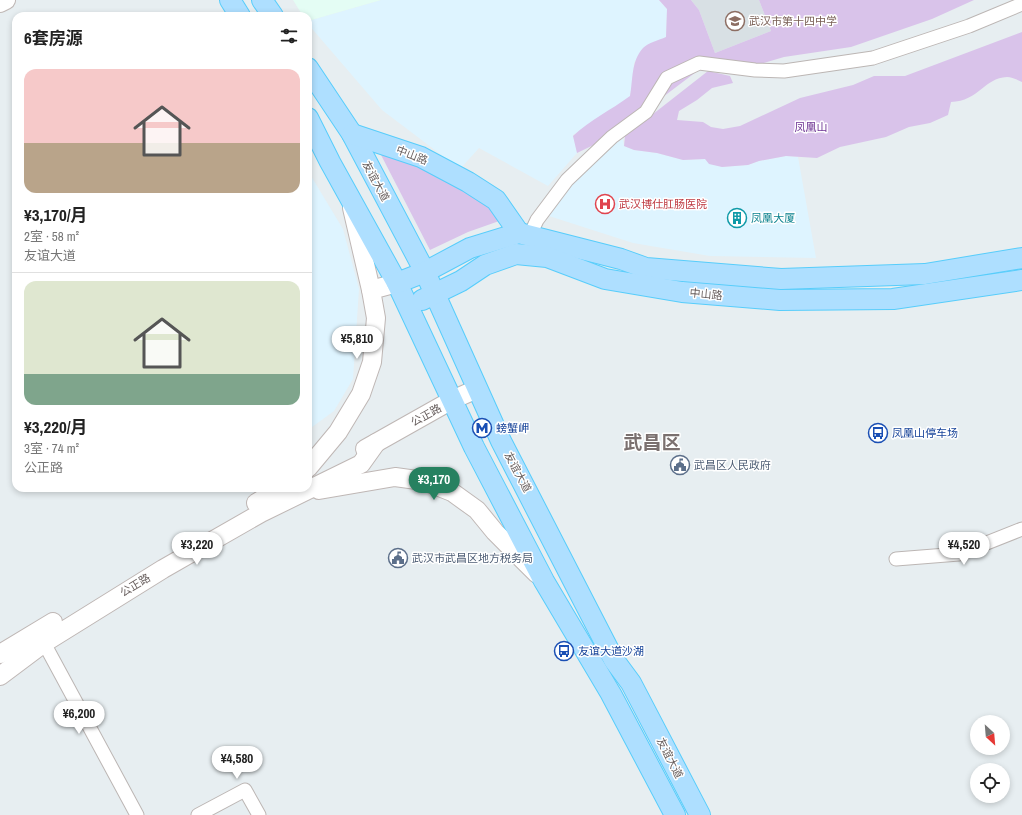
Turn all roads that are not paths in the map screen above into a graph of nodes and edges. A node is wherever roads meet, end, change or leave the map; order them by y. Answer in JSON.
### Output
{"nodes":[{"id":1,"x":6,"y":0,"type":"edge"},
{"id":2,"x":230,"y":0,"type":"edge"},
{"id":3,"x":262,"y":0,"type":"edge"},
{"id":4,"x":0,"y":3,"type":"edge"},
{"id":5,"x":1022,"y":4,"type":"edge"},
{"id":6,"x":238,"y":12,"type":"edge"},
{"id":7,"x":270,"y":12,"type":"edge"},
{"id":8,"x":312,"y":74,"type":"edge"},
{"id":9,"x":349,"y":129,"type":"junction"},
{"id":10,"x":312,"y":133,"type":"edge"},
{"id":11,"x":315,"y":145,"type":"edge"},
{"id":12,"x":349,"y":198,"type":"junction"},
{"id":13,"x":524,"y":234,"type":"junction"},
{"id":14,"x":1022,"y":258,"type":"edge"},
{"id":15,"x":425,"y":272,"type":"junction"},
{"id":16,"x":1022,"y":280,"type":"edge"},
{"id":17,"x":397,"y":283,"type":"junction"},
{"id":18,"x":371,"y":290,"type":"junction"},
{"id":19,"x":434,"y":294,"type":"junction"},
{"id":20,"x":407,"y":306,"type":"junction"},
{"id":21,"x":478,"y":389,"type":"junction"},
{"id":22,"x":452,"y":400,"type":"junction"},
{"id":23,"x":376,"y":443,"type":"junction"},
{"id":24,"x":312,"y":463,"type":"edge"},
{"id":25,"x":312,"y":472,"type":"edge"},
{"id":26,"x":312,"y":487,"type":"edge"},
{"id":27,"x":312,"y":491,"type":"edge"},
{"id":28,"x":275,"y":492,"type":"edge"},
{"id":29,"x":305,"y":492,"type":"edge"},
{"id":30,"x":299,"y":493,"type":"joint"},
{"id":31,"x":1022,"y":529,"type":"edge"},
{"id":32,"x":896,"y":560,"type":"dead end"},
{"id":33,"x":544,"y":581,"type":"junction"},
{"id":34,"x":44,"y":643,"type":"junction"},
{"id":35,"x":0,"y":654,"type":"edge"},
{"id":36,"x":0,"y":676,"type":"edge"},
{"id":37,"x":137,"y":815,"type":"edge"},
{"id":38,"x":198,"y":815,"type":"edge"},
{"id":39,"x":259,"y":815,"type":"edge"},
{"id":40,"x":675,"y":815,"type":"edge"},
{"id":41,"x":700,"y":815,"type":"edge"}],
"edges":[{"from":1,"to":4,"type":"main road"},
{"from":2,"to":6,"type":"main road"},
{"from":3,"to":7,"type":"main road"},
{"from":5,"to":13,"type":"street"},
{"from":8,"to":9,"type":"main road"},
{"from":9,"to":13,"type":"main road","name":"中山路"},
{"from":9,"to":15,"type":"main road","name":"友谊大道"},
{"from":10,"to":11,"type":"main road"},
{"from":11,"to":12,"type":"main road","name":"友谊大道"},
{"from":12,"to":17,"type":"main road","name":"友谊大道"},
{"from":12,"to":18,"type":"main road"},
{"from":13,"to":14,"type":"main road","name":"中山路"},
{"from":13,"to":15,"type":"main road"},
{"from":15,"to":17,"type":"main road"},
{"from":15,"to":19,"type":"main road","name":"友谊大道"},
{"from":16,"to":19,"type":"main road","name":"中山路"},
{"from":17,"to":18,"type":"main road"},
{"from":17,"to":20,"type":"main road","name":"友谊大道"},
{"from":18,"to":24,"type":"main road"},
{"from":19,"to":20,"type":"main road","name":"中山路"},
{"from":19,"to":21,"type":"main road","name":"友谊大道"},
{"from":20,"to":22,"type":"main road","name":"友谊大道"},
{"from":21,"to":22,"type":"main road","name":"公正路"},
{"from":21,"to":41,"type":"main road","name":"友谊大道"},
{"from":22,"to":23,"type":"main road","name":"公正路"},
{"from":22,"to":33,"type":"main road","name":"友谊大道"},
{"from":23,"to":25,"type":"main road","name":"公正路"},
{"from":23,"to":26,"type":"main road","name":"公正路"},
{"from":27,"to":33,"type":"main road"},
{"from":28,"to":35,"type":"main road","name":"公正路"},
{"from":29,"to":30,"type":"main road"},
{"from":30,"to":34,"type":"main road","name":"公正路"},
{"from":31,"to":32,"type":"street"},
{"from":33,"to":40,"type":"main road","name":"友谊大道"},
{"from":34,"to":36,"type":"main road","name":"公正路"},
{"from":34,"to":37,"type":"street"},
{"from":38,"to":39,"type":"street"}]}
